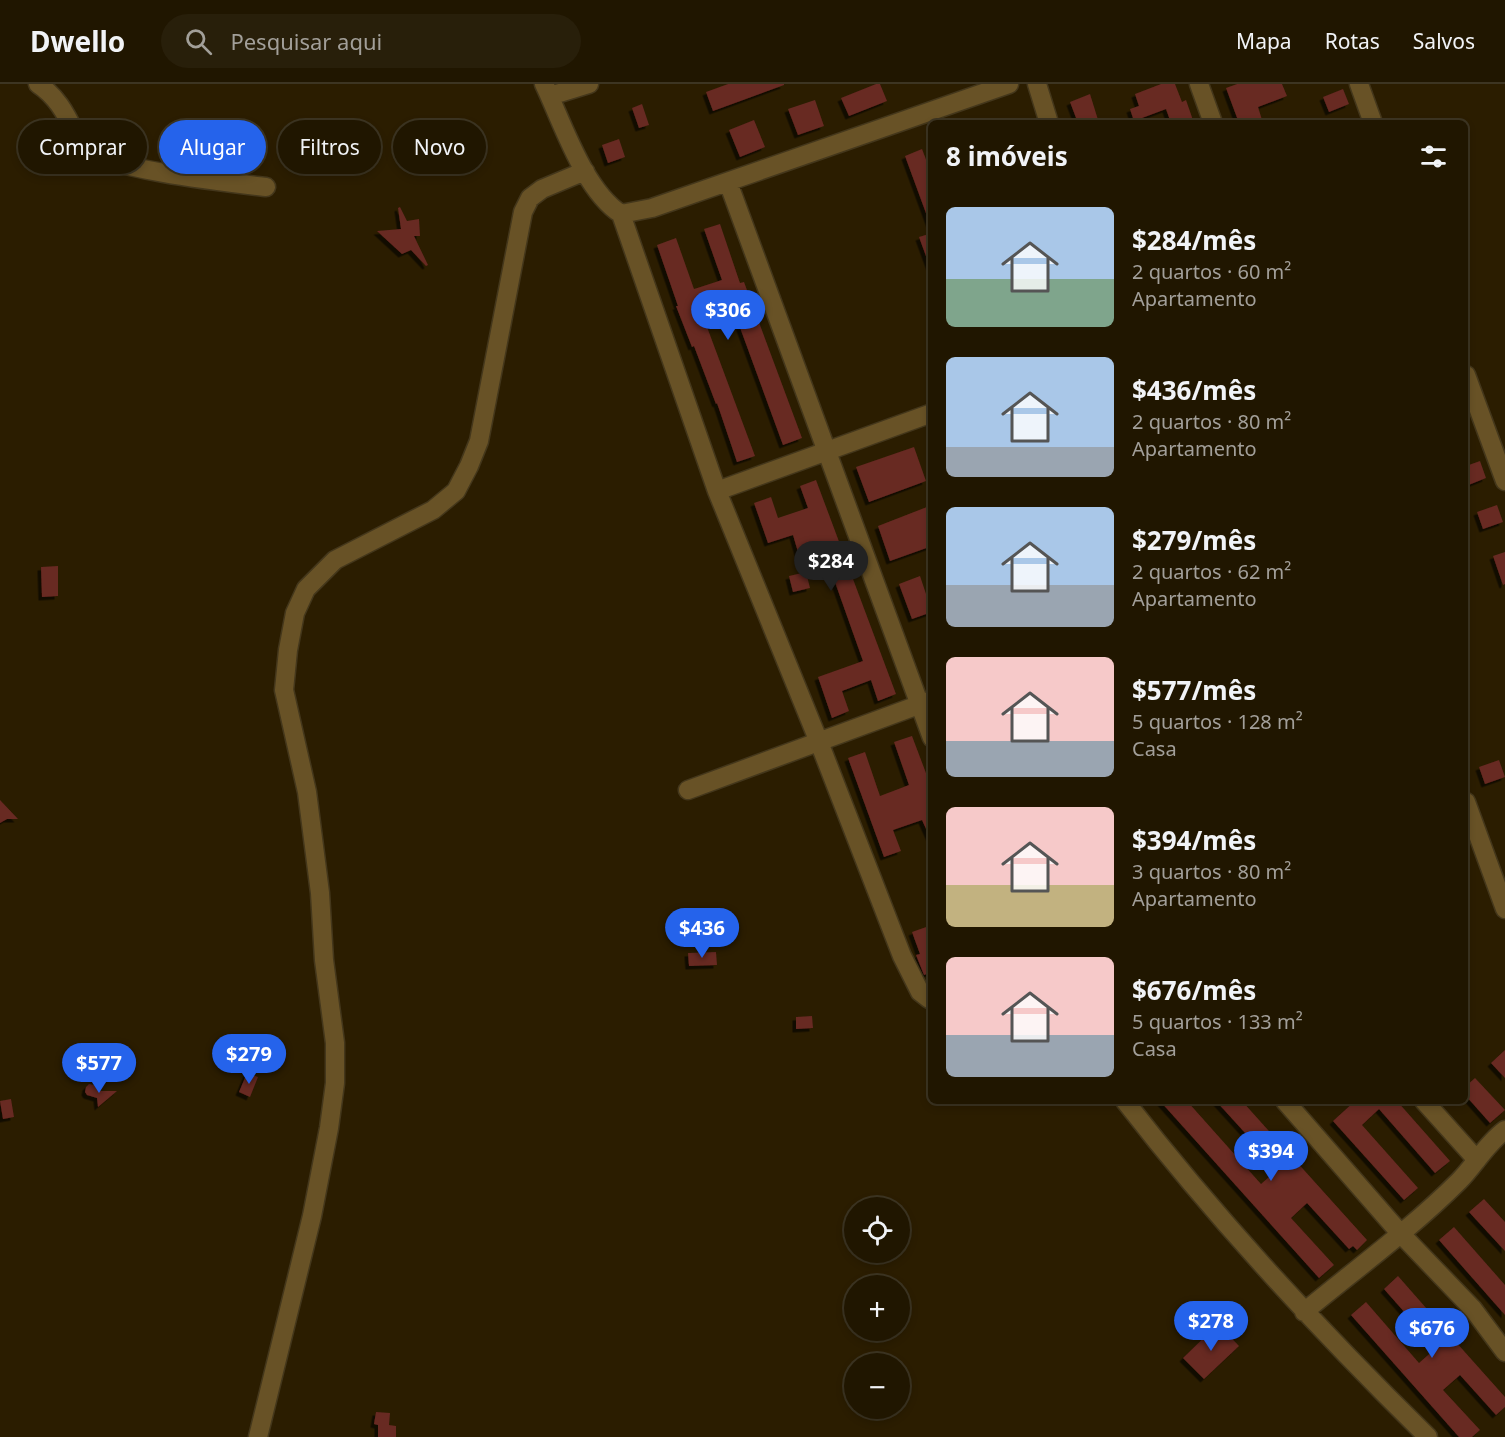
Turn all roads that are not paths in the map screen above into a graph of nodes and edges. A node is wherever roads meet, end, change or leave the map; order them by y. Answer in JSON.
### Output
{"nodes":[{"id":1,"x":38,"y":84,"type":"edge"},
{"id":2,"x":589,"y":84,"type":"edge"},
{"id":3,"x":1009,"y":84,"type":"edge"},
{"id":4,"x":1037,"y":84,"type":"edge"},
{"id":5,"x":1199,"y":84,"type":"edge"},
{"id":6,"x":1359,"y":84,"type":"edge"},
{"id":7,"x":547,"y":90,"type":"edge"},
{"id":8,"x":930,"y":118,"type":"edge"},
{"id":9,"x":1048,"y":120,"type":"edge"},
{"id":10,"x":1212,"y":120,"type":"edge"},
{"id":11,"x":1372,"y":120,"type":"edge"},
{"id":12,"x":585,"y":171,"type":"junction"},
{"id":13,"x":728,"y":182,"type":"junction"},
{"id":14,"x":266,"y":187,"type":"dead end"},
{"id":15,"x":621,"y":214,"type":"junction"},
{"id":16,"x":1468,"y":380,"type":"edge"},
{"id":17,"x":928,"y":419,"type":"edge"},
{"id":18,"x":827,"y":452,"type":"junction"},
{"id":19,"x":1505,"y":481,"type":"edge"},
{"id":20,"x":717,"y":491,"type":"junction"},
{"id":21,"x":925,"y":702,"type":"edge"},
{"id":22,"x":928,"y":717,"type":"edge"},
{"id":23,"x":819,"y":742,"type":"junction"},
{"id":24,"x":688,"y":790,"type":"dead end"},
{"id":25,"x":1468,"y":807,"type":"edge"},
{"id":26,"x":1505,"y":909,"type":"edge"},
{"id":27,"x":928,"y":999,"type":"edge"},
{"id":28,"x":1127,"y":1104,"type":"edge"},
{"id":29,"x":1288,"y":1104,"type":"edge"},
{"id":30,"x":1427,"y":1104,"type":"edge"},
{"id":31,"x":1505,"y":1130,"type":"edge"},
{"id":32,"x":1477,"y":1160,"type":"junction"},
{"id":33,"x":1400,"y":1233,"type":"junction"},
{"id":34,"x":1304,"y":1312,"type":"junction"},
{"id":35,"x":1505,"y":1352,"type":"edge"},
{"id":36,"x":258,"y":1437,"type":"edge"},
{"id":37,"x":1428,"y":1437,"type":"edge"}],
"edges":[{"from":1,"to":14,"type":"street"},
{"from":2,"to":7,"type":"street"},
{"from":3,"to":8,"type":"street"},
{"from":4,"to":9,"type":"street"},
{"from":5,"to":10,"type":"street"},
{"from":6,"to":11,"type":"street"},
{"from":7,"to":12,"type":"street"},
{"from":8,"to":13,"type":"street"},
{"from":12,"to":15,"type":"street"},
{"from":12,"to":36,"type":"street"},
{"from":13,"to":15,"type":"street"},
{"from":13,"to":18,"type":"street"},
{"from":15,"to":20,"type":"street"},
{"from":16,"to":19,"type":"street"},
{"from":17,"to":18,"type":"street"},
{"from":18,"to":20,"type":"street"},
{"from":18,"to":21,"type":"street"},
{"from":20,"to":23,"type":"street"},
{"from":21,"to":22,"type":"street"},
{"from":21,"to":23,"type":"street"},
{"from":23,"to":24,"type":"street"},
{"from":23,"to":27,"type":"street"},
{"from":25,"to":26,"type":"street"},
{"from":28,"to":34,"type":"street"},
{"from":29,"to":33,"type":"street"},
{"from":30,"to":32,"type":"street"},
{"from":31,"to":32,"type":"street"},
{"from":32,"to":33,"type":"street"},
{"from":33,"to":34,"type":"street"},
{"from":33,"to":35,"type":"street"},
{"from":34,"to":37,"type":"street"}]}
